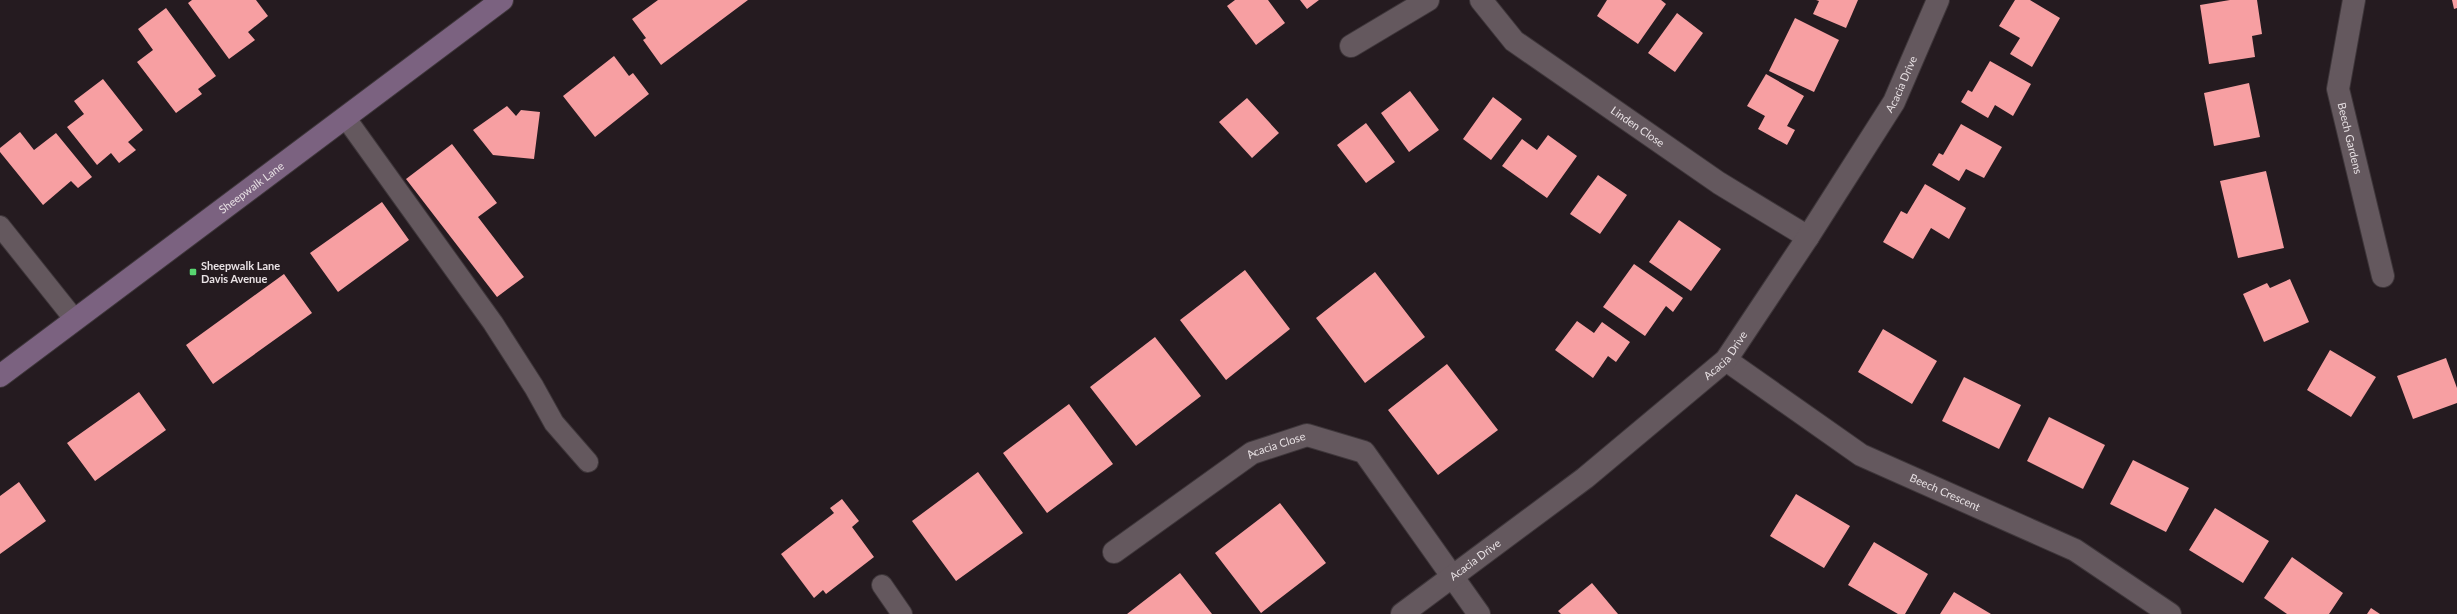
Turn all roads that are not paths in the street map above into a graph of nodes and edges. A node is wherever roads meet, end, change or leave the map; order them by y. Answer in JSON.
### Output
{"nodes":[{"id":1,"x":502,"y":0,"type":"edge"},
{"id":2,"x":1428,"y":0,"type":"edge"},
{"id":3,"x":1481,"y":0,"type":"edge"},
{"id":4,"x":1938,"y":0,"type":"edge"},
{"id":5,"x":2354,"y":0,"type":"edge"},
{"id":6,"x":1351,"y":46,"type":"dead end"},
{"id":7,"x":345,"y":117,"type":"junction"},
{"id":8,"x":0,"y":226,"type":"edge"},
{"id":9,"x":1808,"y":237,"type":"junction"},
{"id":10,"x":2384,"y":276,"type":"dead end"},
{"id":11,"x":75,"y":320,"type":"junction"},
{"id":12,"x":1726,"y":360,"type":"junction"},
{"id":13,"x":0,"y":376,"type":"edge"},
{"id":14,"x":588,"y":462,"type":"dead end"},
{"id":15,"x":1114,"y":552,"type":"dead end"},
{"id":16,"x":1452,"y":576,"type":"junction"},
{"id":17,"x":882,"y":585,"type":"dead end"},
{"id":18,"x":902,"y":614,"type":"edge"},
{"id":19,"x":1402,"y":614,"type":"edge"},
{"id":20,"x":1479,"y":614,"type":"edge"},
{"id":21,"x":2170,"y":614,"type":"edge"}],
"edges":[{"from":1,"to":7,"type":"main road","name":"Sheepwalk Lane"},
{"from":2,"to":6,"type":"street"},
{"from":3,"to":9,"type":"street","name":"Linden Close"},
{"from":4,"to":9,"type":"street","name":"Acacia Drive"},
{"from":5,"to":10,"type":"street","name":"Beech Gardens"},
{"from":7,"to":11,"type":"main road","name":"Sheepwalk Lane"},
{"from":7,"to":14,"type":"lane"},
{"from":8,"to":11,"type":"lane"},
{"from":9,"to":12,"type":"street","name":"Acacia Drive"},
{"from":11,"to":13,"type":"main road","name":"Sheepwalk Lane"},
{"from":12,"to":16,"type":"street","name":"Acacia Drive"},
{"from":12,"to":21,"type":"street","name":"Beech Crescent"},
{"from":15,"to":16,"type":"street","name":"Acacia Close"},
{"from":16,"to":19,"type":"street","name":"Acacia Drive"},
{"from":16,"to":20,"type":"street","name":"Acacia Close"},
{"from":17,"to":18,"type":"lane"}]}
